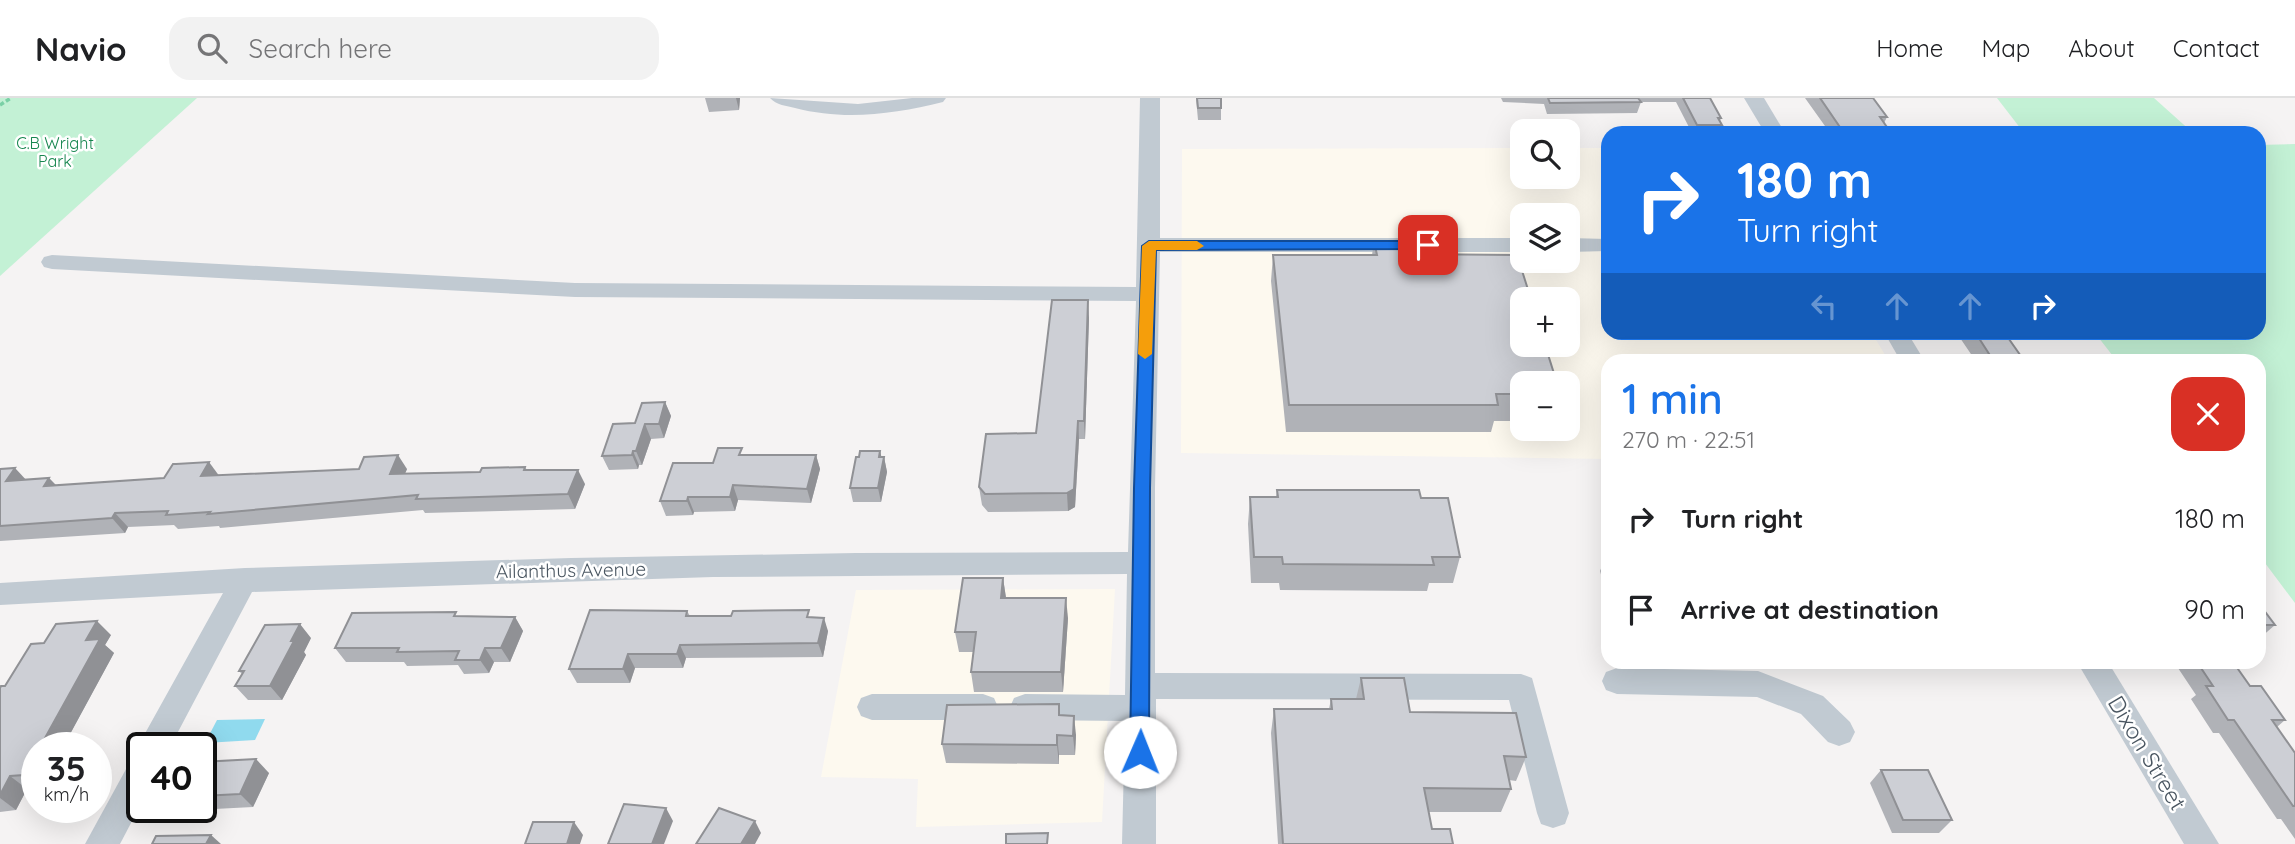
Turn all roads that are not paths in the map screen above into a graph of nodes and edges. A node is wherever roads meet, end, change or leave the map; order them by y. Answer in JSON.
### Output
{"nodes":[{"id":1,"x":780,"y":98,"type":"edge"},
{"id":2,"x":936,"y":98,"type":"edge"},
{"id":3,"x":1150,"y":98,"type":"edge"},
{"id":4,"x":1754,"y":98,"type":"edge"},
{"id":5,"x":1771,"y":126,"type":"edge"},
{"id":6,"x":1510,"y":245,"type":"edge"},
{"id":7,"x":1580,"y":245,"type":"edge"},
{"id":8,"x":1601,"y":245,"type":"edge"},
{"id":9,"x":1149,"y":246,"type":"junction"},
{"id":10,"x":52,"y":262,"type":"dead end"},
{"id":11,"x":1146,"y":294,"type":"junction"},
{"id":12,"x":1142,"y":563,"type":"junction"},
{"id":13,"x":245,"y":579,"type":"junction"},
{"id":14,"x":0,"y":594,"type":"edge"},
{"id":15,"x":2096,"y":669,"type":"edge"},
{"id":16,"x":1616,"y":681,"type":"dead end"},
{"id":17,"x":1140,"y":697,"type":"junction"},
{"id":18,"x":872,"y":707,"type":"dead end"},
{"id":19,"x":162,"y":732,"type":"edge"},
{"id":20,"x":1839,"y":732,"type":"dead end"},
{"id":21,"x":126,"y":800,"type":"edge"},
{"id":22,"x":1553,"y":813,"type":"dead end"},
{"id":23,"x":102,"y":844,"type":"edge"},
{"id":24,"x":1139,"y":844,"type":"edge"},
{"id":25,"x":2202,"y":844,"type":"edge"}],
"edges":[{"from":1,"to":2,"type":"street"},
{"from":3,"to":9,"type":"street"},
{"from":4,"to":5,"type":"street"},
{"from":6,"to":9,"type":"street"},
{"from":7,"to":8,"type":"street"},
{"from":9,"to":11,"type":"street"},
{"from":10,"to":11,"type":"street"},
{"from":11,"to":12,"type":"street"},
{"from":12,"to":13,"type":"street","name":"Ailanthus Avenue"},
{"from":12,"to":17,"type":"street"},
{"from":13,"to":14,"type":"street","name":"Ailanthus Avenue"},
{"from":13,"to":19,"type":"street"},
{"from":15,"to":25,"type":"street","name":"Dixon Street"},
{"from":16,"to":20,"type":"street"},
{"from":17,"to":18,"type":"street"},
{"from":17,"to":22,"type":"street"},
{"from":17,"to":24,"type":"street"},
{"from":21,"to":23,"type":"street"}]}
